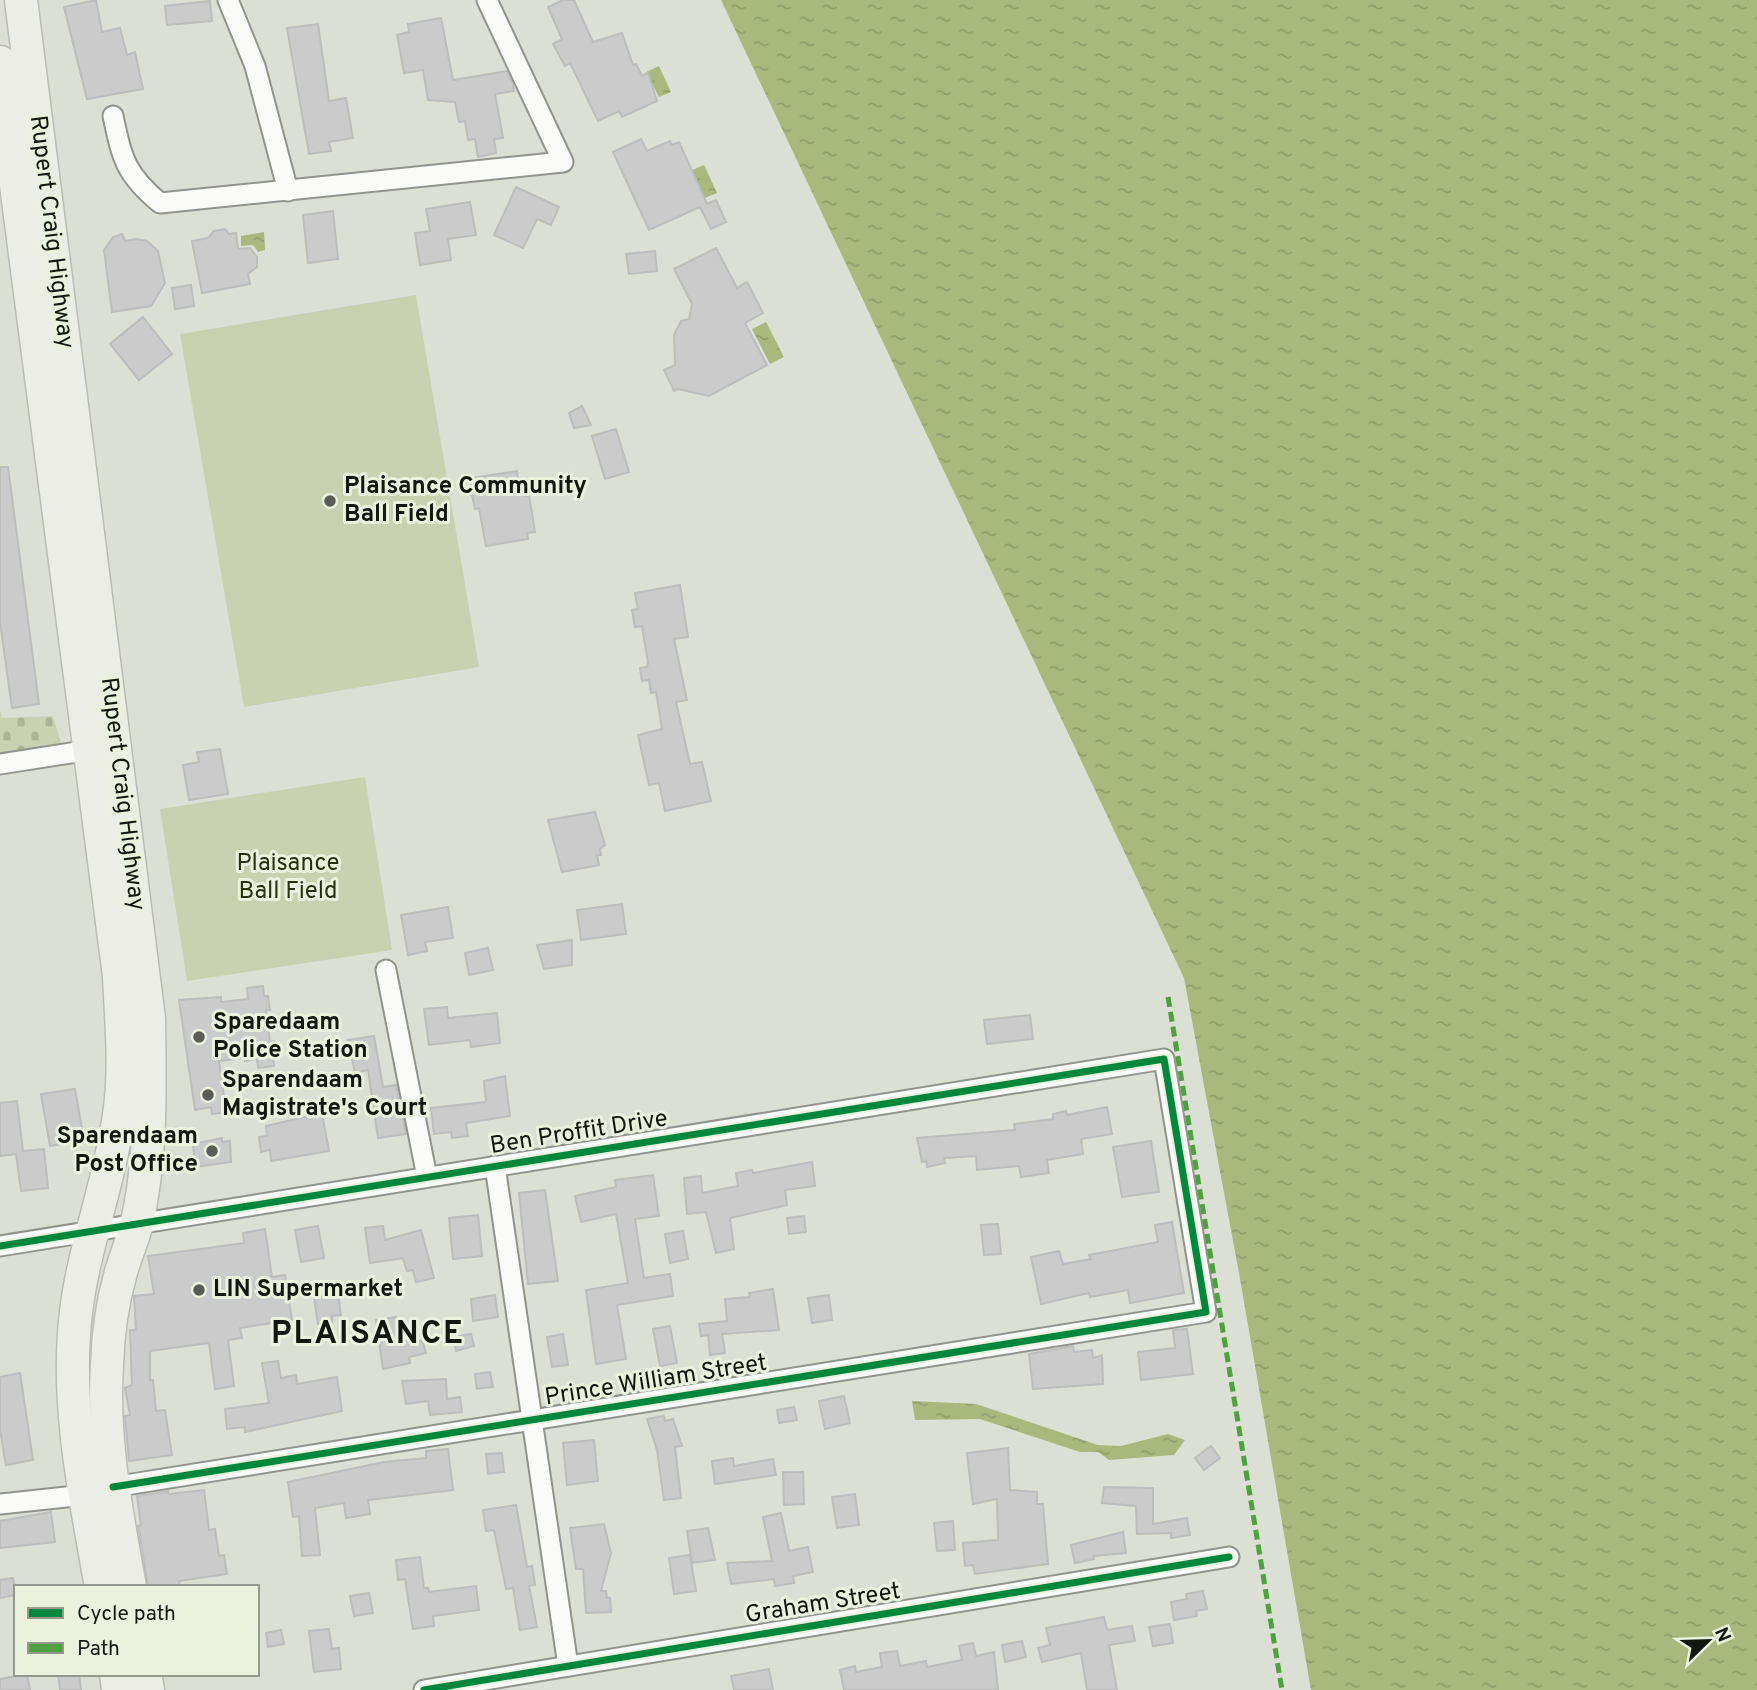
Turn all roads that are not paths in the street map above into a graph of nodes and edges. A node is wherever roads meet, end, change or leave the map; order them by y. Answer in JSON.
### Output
{"nodes":[{"id":1,"x":21,"y":0,"type":"edge"},
{"id":2,"x":228,"y":0,"type":"edge"},
{"id":3,"x":487,"y":0,"type":"edge"},
{"id":4,"x":0,"y":62,"type":"edge"},
{"id":5,"x":113,"y":116,"type":"dead end"},
{"id":6,"x":288,"y":191,"type":"junction"},
{"id":7,"x":11,"y":225,"type":"edge"},
{"id":8,"x":90,"y":750,"type":"junction"},
{"id":9,"x":0,"y":764,"type":"edge"},
{"id":10,"x":386,"y":970,"type":"dead end"},
{"id":11,"x":495,"y":1166,"type":"junction"},
{"id":12,"x":427,"y":1177,"type":"junction"},
{"id":13,"x":136,"y":1226,"type":"junction"},
{"id":14,"x":94,"y":1231,"type":"junction"},
{"id":15,"x":0,"y":1246,"type":"edge"},
{"id":16,"x":1206,"y":1312,"type":"joint"},
{"id":17,"x":532,"y":1420,"type":"junction"},
{"id":18,"x":99,"y":1491,"type":"junction"},
{"id":19,"x":0,"y":1504,"type":"edge"},
{"id":20,"x":1229,"y":1557,"type":"dead end"},
{"id":21,"x":101,"y":1585,"type":"edge"},
{"id":22,"x":129,"y":1585,"type":"edge"},
{"id":23,"x":568,"y":1666,"type":"junction"},
{"id":24,"x":424,"y":1690,"type":"edge"}],
"edges":[{"from":1,"to":13,"type":"main road","name":"Rupert Craig Highway"},
{"from":2,"to":6,"type":"street"},
{"from":3,"to":6,"type":"street"},
{"from":4,"to":7,"type":"main road","name":"Rupert Craig Highway"},
{"from":5,"to":6,"type":"street"},
{"from":7,"to":8,"type":"main road","name":"Rupert Craig Highway"},
{"from":8,"to":9,"type":"street"},
{"from":8,"to":14,"type":"main road","name":"Rupert Craig Highway"},
{"from":10,"to":12,"type":"street"},
{"from":11,"to":12,"type":"street","name":"Ben Proffit Drive"},
{"from":11,"to":16,"type":"street","name":"Ben Proffit Drive"},
{"from":11,"to":17,"type":"street"},
{"from":12,"to":13,"type":"street","name":"Ben Proffit Drive"},
{"from":13,"to":14,"type":"street","name":"Ben Proffit Drive"},
{"from":13,"to":18,"type":"main road","name":"Rupert Craig Highway"},
{"from":14,"to":15,"type":"street","name":"Ben Proffit Drive"},
{"from":14,"to":18,"type":"main road","name":"Rupert Craig Highway"},
{"from":16,"to":17,"type":"street","name":"Prince William Street"},
{"from":17,"to":18,"type":"street","name":"Prince William Street"},
{"from":17,"to":23,"type":"street"},
{"from":18,"to":19,"type":"street","name":"Prince William Street"},
{"from":18,"to":21,"type":"main road","name":"Rupert Craig Highway"},
{"from":18,"to":22,"type":"main road","name":"Rupert Craig Highway"},
{"from":20,"to":23,"type":"street","name":"Graham Street"},
{"from":23,"to":24,"type":"street","name":"Graham Street"}]}
